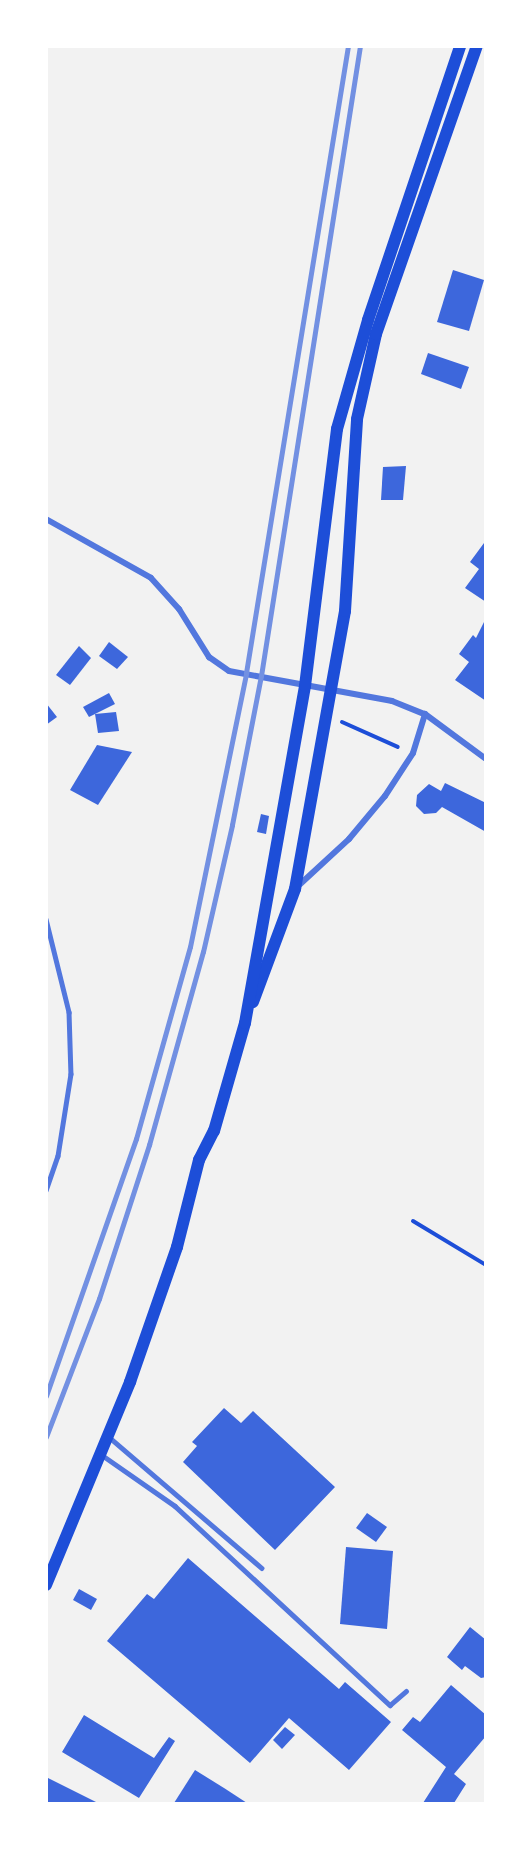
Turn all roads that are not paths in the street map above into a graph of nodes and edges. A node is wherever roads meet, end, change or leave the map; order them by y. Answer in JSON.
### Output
{"nodes":[{"id":1,"x":460,"y":46,"type":"edge"},
{"id":2,"x":477,"y":46,"type":"edge"},
{"id":3,"x":46,"y":519,"type":"edge"},
{"id":4,"x":305,"y":686,"type":"junction"},
{"id":5,"x":332,"y":690,"type":"junction"},
{"id":6,"x":425,"y":714,"type":"junction"},
{"id":7,"x":486,"y":759,"type":"edge"},
{"id":8,"x":295,"y":889,"type":"junction"},
{"id":9,"x":46,"y":919,"type":"edge"},
{"id":10,"x":244,"y":1023,"type":"junction"},
{"id":11,"x":46,"y":1190,"type":"edge"},
{"id":12,"x":109,"y":1437,"type":"junction"},
{"id":13,"x":102,"y":1455,"type":"junction"},
{"id":14,"x":262,"y":1568,"type":"dead end"},
{"id":15,"x":46,"y":1585,"type":"edge"},
{"id":16,"x":406,"y":1691,"type":"dead end"}],
"edges":[{"from":1,"to":4,"type":"main road"},
{"from":2,"to":5,"type":"main road"},
{"from":3,"to":4,"type":"street"},
{"from":4,"to":5,"type":"street"},
{"from":4,"to":10,"type":"main road"},
{"from":5,"to":6,"type":"street"},
{"from":5,"to":8,"type":"main road"},
{"from":6,"to":7,"type":"street"},
{"from":6,"to":8,"type":"street"},
{"from":8,"to":10,"type":"main road"},
{"from":9,"to":11,"type":"lane"},
{"from":10,"to":12,"type":"main road"},
{"from":12,"to":13,"type":"main road"},
{"from":12,"to":14,"type":"lane"},
{"from":13,"to":15,"type":"main road"},
{"from":13,"to":16,"type":"lane"}]}
